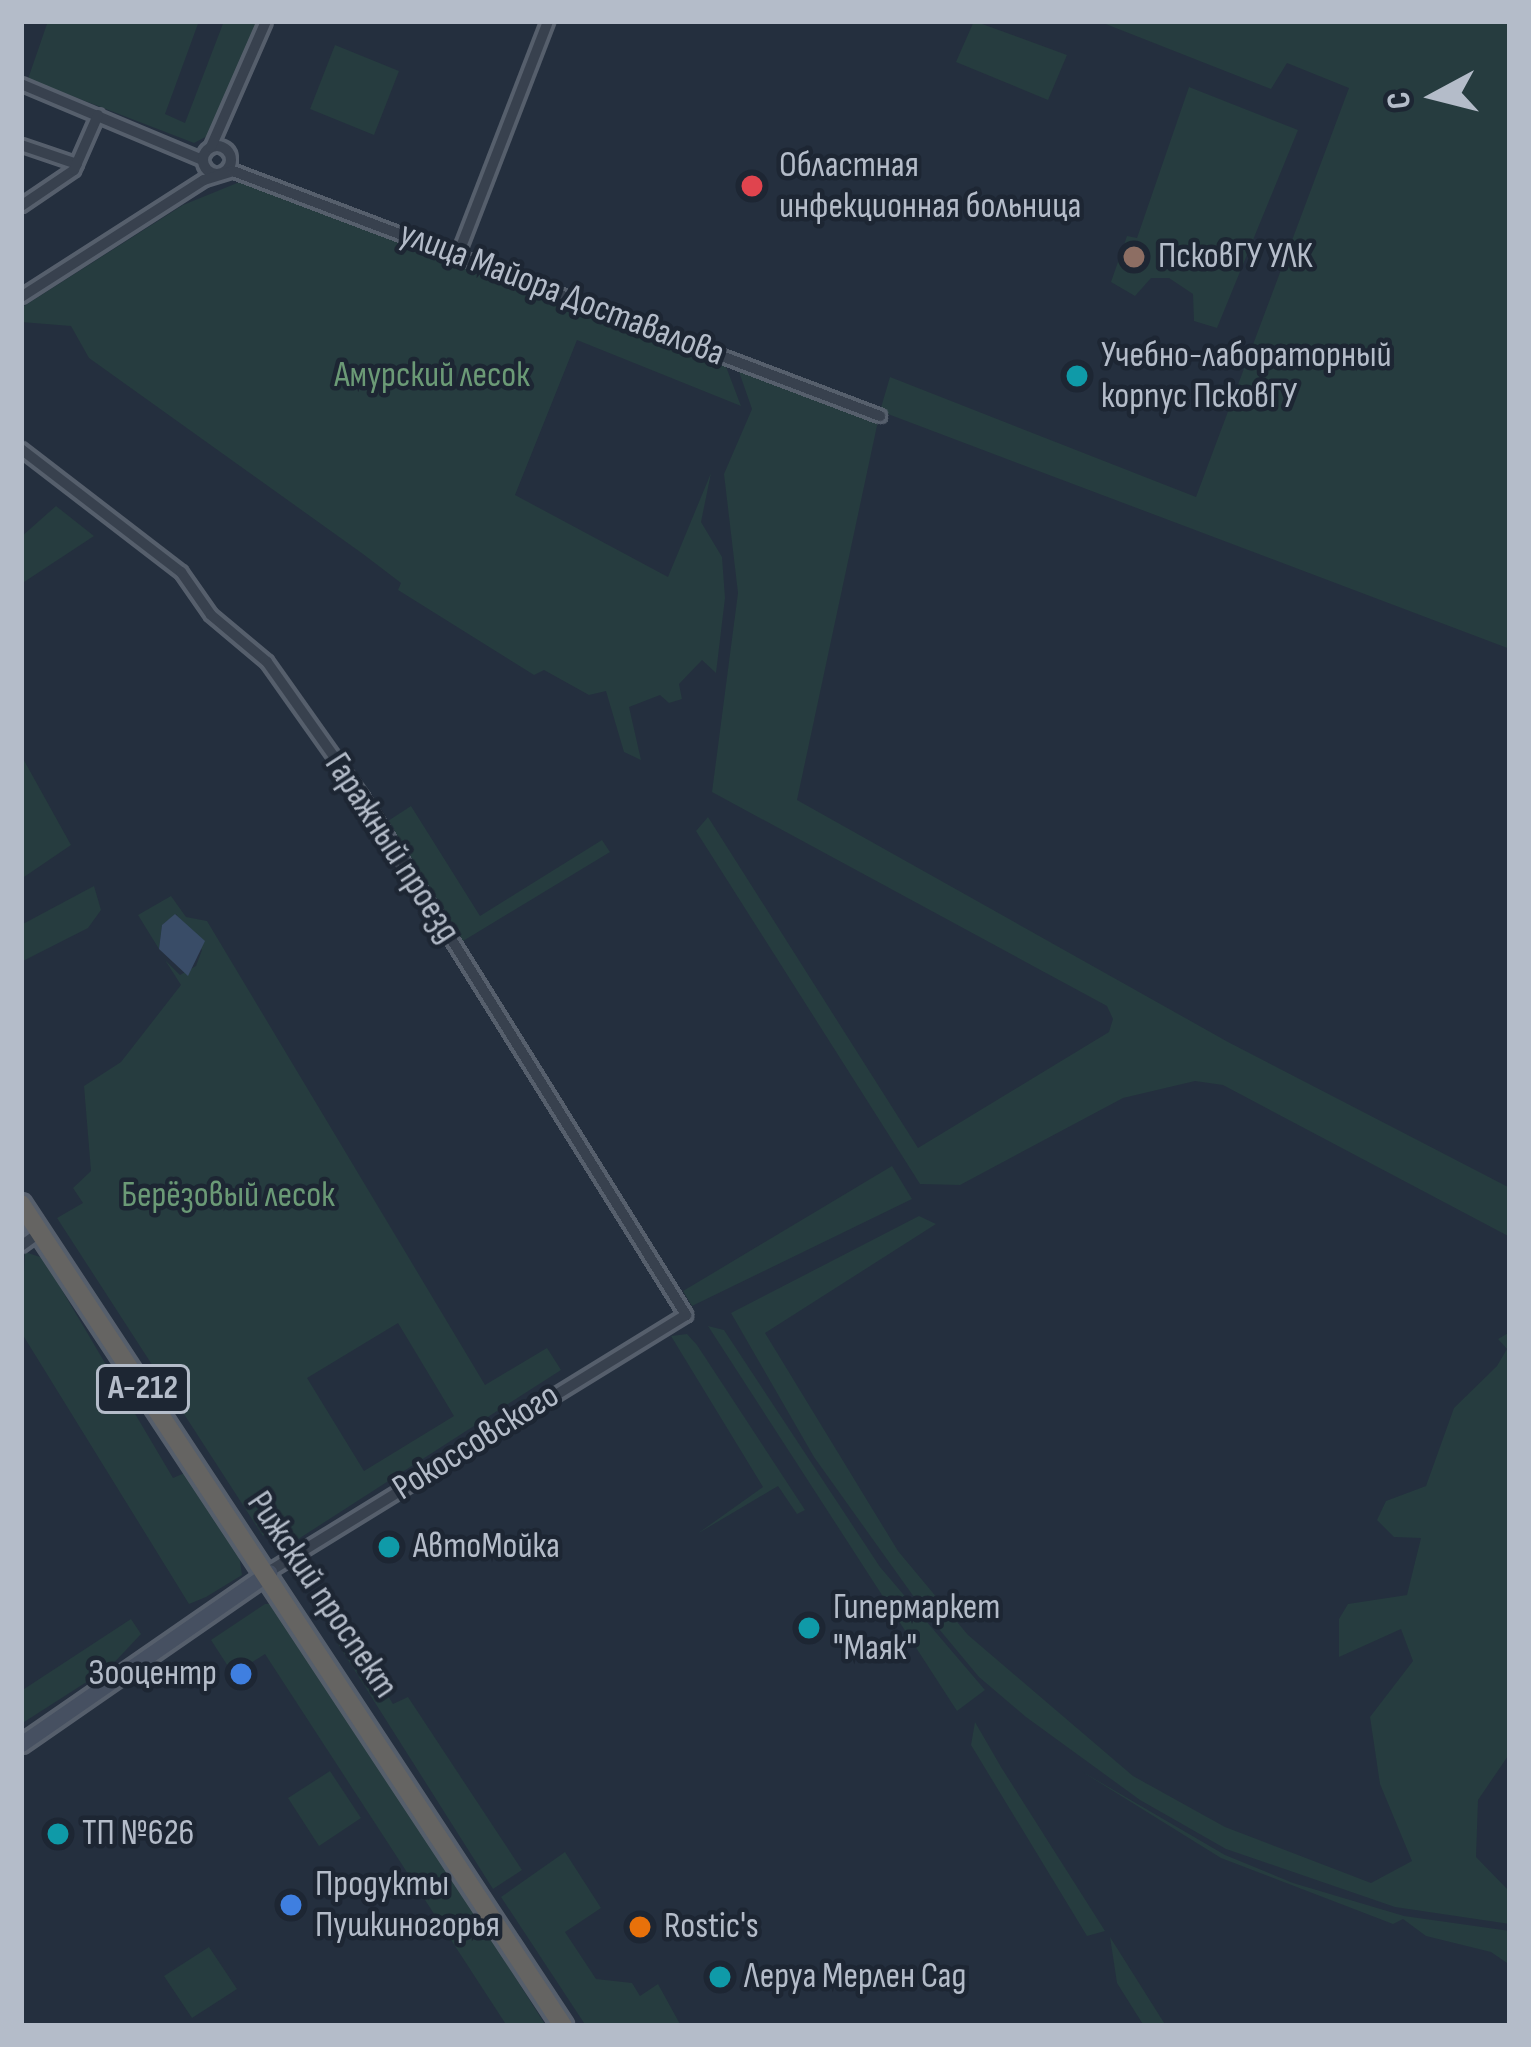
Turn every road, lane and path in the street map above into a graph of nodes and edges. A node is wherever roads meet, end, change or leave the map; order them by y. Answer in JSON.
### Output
{"nodes":[{"id":1,"x":266,"y":21,"type":"edge"},
{"id":2,"x":548,"y":21,"type":"edge"},
{"id":3,"x":21,"y":84,"type":"edge"},
{"id":4,"x":98,"y":115,"type":"junction"},
{"id":5,"x":21,"y":145,"type":"edge"},
{"id":6,"x":214,"y":152,"type":"junction"},
{"id":7,"x":77,"y":164,"type":"junction"},
{"id":8,"x":221,"y":173,"type":"junction"},
{"id":9,"x":244,"y":173,"type":"junction"},
{"id":10,"x":195,"y":187,"type":"junction"},
{"id":11,"x":21,"y":206,"type":"edge"},
{"id":12,"x":459,"y":252,"type":"junction"},
{"id":13,"x":21,"y":297,"type":"edge"},
{"id":14,"x":880,"y":416,"type":"dead end"},
{"id":15,"x":21,"y":449,"type":"edge"},
{"id":16,"x":21,"y":1204,"type":"edge"},
{"id":17,"x":40,"y":1232,"type":"junction"},
{"id":18,"x":21,"y":1246,"type":"edge"},
{"id":19,"x":686,"y":1315,"type":"joint"},
{"id":20,"x":269,"y":1572,"type":"junction"},
{"id":21,"x":21,"y":1744,"type":"edge"},
{"id":22,"x":563,"y":2026,"type":"edge"}],
"edges":[{"from":1,"to":6,"type":"street"},
{"from":2,"to":12,"type":"street"},
{"from":3,"to":4,"type":"street","name":"улица Майора Доставалова"},
{"from":4,"to":6,"type":"street","name":"улица Майора Доставалова"},
{"from":4,"to":7,"type":"street"},
{"from":5,"to":7,"type":"street"},
{"from":6,"to":8,"type":"street"},
{"from":6,"to":9,"type":"street","name":"улица Майора Доставалова"},
{"from":6,"to":10,"type":"street"},
{"from":7,"to":11,"type":"street"},
{"from":8,"to":9,"type":"street","name":"улица Майора Доставалова"},
{"from":8,"to":10,"type":"street"},
{"from":9,"to":12,"type":"street","name":"улица Майора Доставалова"},
{"from":10,"to":13,"type":"street"},
{"from":12,"to":14,"type":"street","name":"улица Майора Доставалова"},
{"from":15,"to":19,"type":"street","name":"Гаражный проезд"},
{"from":16,"to":17,"type":"highway","name":"Рижский проспект","number":"А-212"},
{"from":17,"to":18,"type":"street"},
{"from":17,"to":20,"type":"highway","name":"Рижский проспект","number":"А-212"},
{"from":19,"to":20,"type":"street","name":"Рокоссовского"},
{"from":20,"to":21,"type":"main road"},
{"from":20,"to":22,"type":"highway","name":"Рижский проспект","number":"А-212"}]}
